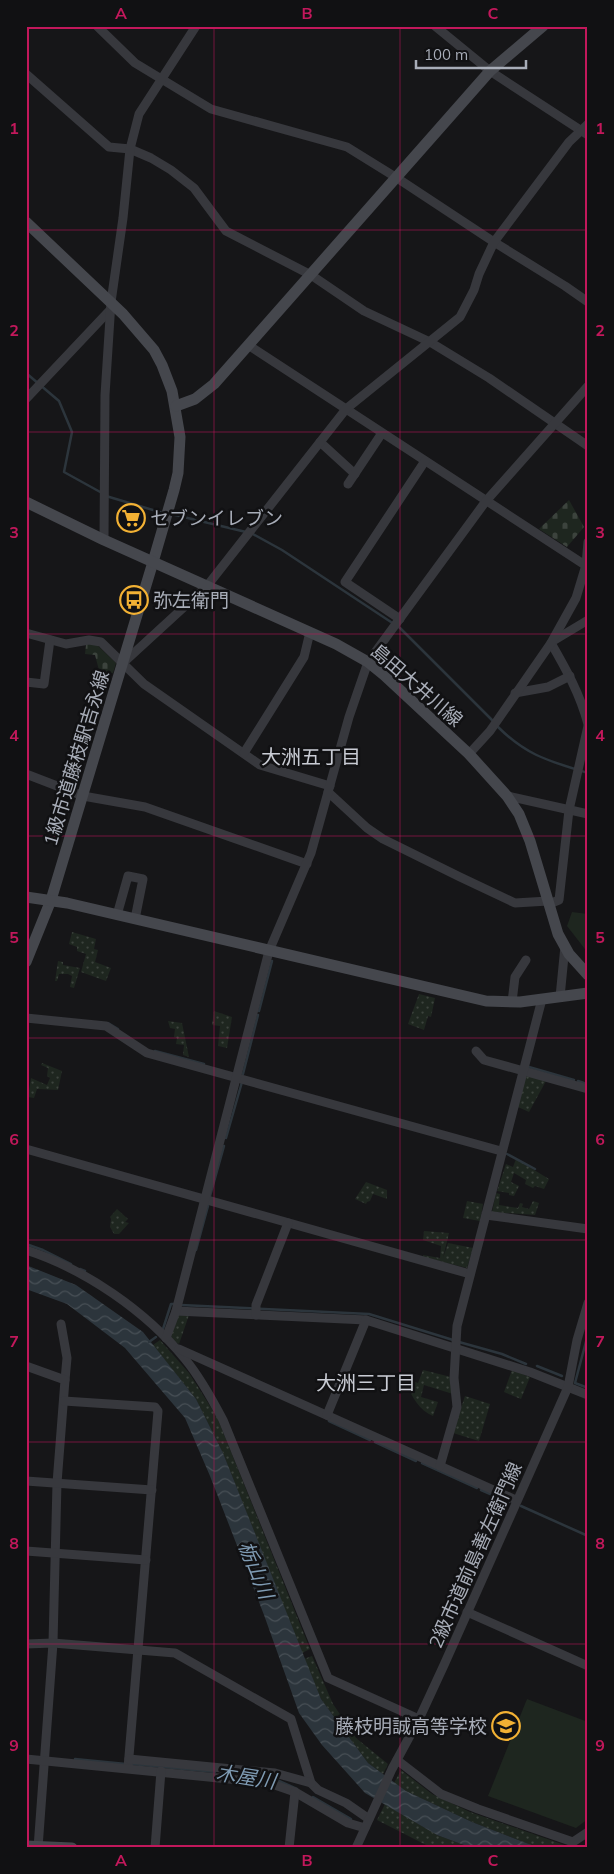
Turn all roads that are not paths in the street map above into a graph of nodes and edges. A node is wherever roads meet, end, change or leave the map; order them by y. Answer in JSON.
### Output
{"nodes":[{"id":1,"x":97,"y":26,"type":"edge"},
{"id":2,"x":196,"y":26,"type":"edge"},
{"id":3,"x":435,"y":26,"type":"edge"},
{"id":4,"x":543,"y":26,"type":"edge"},
{"id":5,"x":490,"y":71,"type":"junction"},
{"id":6,"x":26,"y":74,"type":"edge"},
{"id":7,"x":161,"y":80,"type":"junction"},
{"id":8,"x":585,"y":130,"type":"edge"},
{"id":9,"x":130,"y":149,"type":"junction"},
{"id":10,"x":397,"y":178,"type":"junction"},
{"id":11,"x":26,"y":222,"type":"edge"},
{"id":12,"x":494,"y":242,"type":"junction"},
{"id":13,"x":308,"y":278,"type":"junction"},
{"id":14,"x":588,"y":302,"type":"edge"},
{"id":15,"x":111,"y":306,"type":"junction"},
{"id":16,"x":430,"y":342,"type":"junction"},
{"id":17,"x":248,"y":346,"type":"junction"},
{"id":18,"x":588,"y":386,"type":"edge"},
{"id":19,"x":26,"y":399,"type":"edge"},
{"id":20,"x":176,"y":406,"type":"junction"},
{"id":21,"x":346,"y":409,"type":"junction"},
{"id":22,"x":554,"y":423,"type":"junction"},
{"id":23,"x":382,"y":433,"type":"junction"},
{"id":24,"x":320,"y":442,"type":"junction"},
{"id":25,"x":588,"y":446,"type":"edge"},
{"id":26,"x":425,"y":461,"type":"junction"},
{"id":27,"x":354,"y":474,"type":"junction"},
{"id":28,"x":348,"y":484,"type":"dead end"},
{"id":29,"x":486,"y":500,"type":"junction"},
{"id":30,"x":26,"y":502,"type":"edge"},
{"id":31,"x":104,"y":540,"type":"junction"},
{"id":32,"x":588,"y":542,"type":"edge"},
{"id":33,"x":154,"y":562,"type":"junction"},
{"id":34,"x":587,"y":566,"type":"edge"},
{"id":35,"x":208,"y":586,"type":"junction"},
{"id":36,"x":588,"y":620,"type":"edge"},
{"id":37,"x":397,"y":623,"type":"junction"},
{"id":38,"x":310,"y":632,"type":"junction"},
{"id":39,"x":26,"y":633,"type":"edge"},
{"id":40,"x":50,"y":640,"type":"junction"},
{"id":41,"x":550,"y":643,"type":"junction"},
{"id":42,"x":368,"y":662,"type":"junction"},
{"id":43,"x":123,"y":664,"type":"junction"},
{"id":44,"x":570,"y":676,"type":"junction"},
{"id":45,"x":26,"y":682,"type":"edge"},
{"id":46,"x":515,"y":693,"type":"junction"},
{"id":47,"x":588,"y":725,"type":"edge"},
{"id":48,"x":244,"y":754,"type":"junction"},
{"id":49,"x":469,"y":754,"type":"junction"},
{"id":50,"x":26,"y":774,"type":"edge"},
{"id":51,"x":329,"y":789,"type":"junction"},
{"id":52,"x":84,"y":796,"type":"junction"},
{"id":53,"x":507,"y":796,"type":"junction"},
{"id":54,"x":569,"y":810,"type":"junction"},
{"id":55,"x":588,"y":814,"type":"edge"},
{"id":56,"x":307,"y":864,"type":"junction"},
{"id":57,"x":26,"y":897,"type":"edge"},
{"id":58,"x":51,"y":900,"type":"junction"},
{"id":59,"x":549,"y":902,"type":"junction"},
{"id":60,"x":117,"y":915,"type":"junction"},
{"id":61,"x":135,"y":919,"type":"junction"},
{"id":62,"x":565,"y":946,"type":"junction"},
{"id":63,"x":269,"y":951,"type":"junction"},
{"id":64,"x":526,"y":960,"type":"dead end"},
{"id":65,"x":26,"y":962,"type":"edge"},
{"id":66,"x":588,"y":975,"type":"edge"},
{"id":67,"x":588,"y":993,"type":"edge"},
{"id":68,"x":560,"y":996,"type":"junction"},
{"id":69,"x":542,"y":999,"type":"junction"},
{"id":70,"x":512,"y":1002,"type":"junction"},
{"id":71,"x":26,"y":1018,"type":"edge"},
{"id":72,"x":476,"y":1051,"type":"dead end"},
{"id":73,"x":523,"y":1070,"type":"junction"},
{"id":74,"x":238,"y":1078,"type":"junction"},
{"id":75,"x":588,"y":1089,"type":"edge"},
{"id":76,"x":26,"y":1148,"type":"edge"},
{"id":77,"x":502,"y":1151,"type":"junction"},
{"id":78,"x":205,"y":1199,"type":"junction"},
{"id":79,"x":486,"y":1215,"type":"junction"},
{"id":80,"x":288,"y":1223,"type":"junction"},
{"id":81,"x":588,"y":1229,"type":"edge"},
{"id":82,"x":26,"y":1250,"type":"edge"},
{"id":83,"x":470,"y":1274,"type":"junction"},
{"id":84,"x":588,"y":1303,"type":"edge"},
{"id":85,"x":176,"y":1311,"type":"junction"},
{"id":86,"x":256,"y":1311,"type":"junction"},
{"id":87,"x":366,"y":1320,"type":"junction"},
{"id":88,"x":60,"y":1324,"type":"dead end"},
{"id":89,"x":166,"y":1338,"type":"junction"},
{"id":90,"x":455,"y":1347,"type":"junction"},
{"id":91,"x":175,"y":1348,"type":"junction"},
{"id":92,"x":26,"y":1366,"type":"edge"},
{"id":93,"x":65,"y":1380,"type":"junction"},
{"id":94,"x":568,"y":1387,"type":"junction"},
{"id":95,"x":588,"y":1395,"type":"edge"},
{"id":96,"x":64,"y":1401,"type":"junction"},
{"id":97,"x":327,"y":1415,"type":"junction"},
{"id":98,"x":440,"y":1466,"type":"junction"},
{"id":99,"x":26,"y":1481,"type":"edge"},
{"id":100,"x":57,"y":1483,"type":"junction"},
{"id":101,"x":152,"y":1490,"type":"junction"},
{"id":102,"x":516,"y":1500,"type":"junction"},
{"id":103,"x":26,"y":1551,"type":"edge"},
{"id":104,"x":55,"y":1552,"type":"junction"},
{"id":105,"x":146,"y":1560,"type":"junction"},
{"id":106,"x":468,"y":1612,"type":"junction"},
{"id":107,"x":53,"y":1643,"type":"junction"},
{"id":108,"x":26,"y":1644,"type":"edge"},
{"id":109,"x":138,"y":1650,"type":"junction"},
{"id":110,"x":588,"y":1666,"type":"edge"},
{"id":111,"x":419,"y":1719,"type":"junction"},
{"id":112,"x":26,"y":1759,"type":"edge"},
{"id":113,"x":44,"y":1760,"type":"junction"},
{"id":114,"x":129,"y":1763,"type":"junction"},
{"id":115,"x":395,"y":1764,"type":"junction"},
{"id":116,"x":161,"y":1771,"type":"junction"},
{"id":117,"x":311,"y":1784,"type":"junction"},
{"id":118,"x":295,"y":1792,"type":"junction"},
{"id":119,"x":368,"y":1820,"type":"junction"},
{"id":120,"x":588,"y":1832,"type":"edge"},
{"id":121,"x":34,"y":1846,"type":"edge"},
{"id":122,"x":72,"y":1848,"type":"edge"},
{"id":123,"x":155,"y":1848,"type":"edge"},
{"id":124,"x":289,"y":1848,"type":"edge"},
{"id":125,"x":356,"y":1848,"type":"edge"}],
"edges":[{"from":1,"to":7,"type":"street"},
{"from":2,"to":7,"type":"street"},
{"from":3,"to":5,"type":"street"},
{"from":4,"to":5,"type":"street"},
{"from":5,"to":8,"type":"street"},
{"from":5,"to":10,"type":"street"},
{"from":6,"to":9,"type":"street"},
{"from":7,"to":9,"type":"street"},
{"from":7,"to":10,"type":"street"},
{"from":8,"to":12,"type":"street"},
{"from":9,"to":13,"type":"street"},
{"from":9,"to":15,"type":"street"},
{"from":10,"to":12,"type":"street"},
{"from":10,"to":13,"type":"street"},
{"from":11,"to":15,"type":"street","name":"1級市道藤枝駅吉永線"},
{"from":12,"to":14,"type":"street"},
{"from":12,"to":16,"type":"street"},
{"from":13,"to":16,"type":"street"},
{"from":13,"to":17,"type":"street"},
{"from":15,"to":19,"type":"street"},
{"from":15,"to":20,"type":"street","name":"1級市道藤枝駅吉永線"},
{"from":15,"to":31,"type":"street"},
{"from":16,"to":21,"type":"street"},
{"from":16,"to":22,"type":"street"},
{"from":17,"to":20,"type":"street"},
{"from":17,"to":21,"type":"street"},
{"from":18,"to":22,"type":"street"},
{"from":20,"to":33,"type":"street","name":"1級市道藤枝駅吉永線"},
{"from":21,"to":23,"type":"street"},
{"from":21,"to":24,"type":"street"},
{"from":22,"to":25,"type":"street"},
{"from":22,"to":29,"type":"street"},
{"from":23,"to":26,"type":"street"},
{"from":23,"to":27,"type":"street"},
{"from":24,"to":27,"type":"street"},
{"from":24,"to":35,"type":"street"},
{"from":26,"to":29,"type":"street"},
{"from":26,"to":37,"type":"street"},
{"from":27,"to":28,"type":"street"},
{"from":29,"to":34,"type":"street"},
{"from":29,"to":37,"type":"street"},
{"from":30,"to":31,"type":"street","name":"島田大井川線"},
{"from":31,"to":33,"type":"street","name":"島田大井川線"},
{"from":32,"to":34,"type":"street"},
{"from":33,"to":35,"type":"street","name":"島田大井川線"},
{"from":33,"to":43,"type":"street","name":"1級市道藤枝駅吉永線"},
{"from":34,"to":41,"type":"street"},
{"from":35,"to":38,"type":"street","name":"島田大井川線"},
{"from":35,"to":43,"type":"street"},
{"from":36,"to":41,"type":"street"},
{"from":37,"to":42,"type":"street"},
{"from":38,"to":42,"type":"street","name":"島田大井川線"},
{"from":38,"to":48,"type":"street"},
{"from":39,"to":40,"type":"street"},
{"from":40,"to":43,"type":"street"},
{"from":40,"to":45,"type":"street"},
{"from":41,"to":44,"type":"street"},
{"from":41,"to":46,"type":"street"},
{"from":42,"to":49,"type":"street","name":"島田大井川線"},
{"from":42,"to":51,"type":"street"},
{"from":43,"to":48,"type":"street"},
{"from":43,"to":52,"type":"street","name":"1級市道藤枝駅吉永線"},
{"from":44,"to":46,"type":"street"},
{"from":44,"to":47,"type":"street"},
{"from":46,"to":49,"type":"street"},
{"from":47,"to":54,"type":"street"},
{"from":48,"to":51,"type":"street"},
{"from":49,"to":53,"type":"street","name":"島田大井川線"},
{"from":50,"to":52,"type":"street"},
{"from":51,"to":56,"type":"street"},
{"from":51,"to":59,"type":"street"},
{"from":52,"to":56,"type":"street"},
{"from":52,"to":58,"type":"street","name":"1級市道藤枝駅吉永線"},
{"from":53,"to":54,"type":"street"},
{"from":53,"to":59,"type":"street","name":"島田大井川線"},
{"from":54,"to":55,"type":"street"},
{"from":54,"to":59,"type":"street"},
{"from":56,"to":63,"type":"street"},
{"from":57,"to":58,"type":"street"},
{"from":58,"to":60,"type":"street"},
{"from":58,"to":65,"type":"street","name":"1級市道藤枝駅吉永線"},
{"from":59,"to":62,"type":"street","name":"島田大井川線"},
{"from":60,"to":61,"type":"street"},
{"from":60,"to":61,"type":"street"},
{"from":61,"to":63,"type":"street"},
{"from":62,"to":66,"type":"street","name":"島田大井川線"},
{"from":62,"to":68,"type":"street"},
{"from":63,"to":70,"type":"street"},
{"from":63,"to":74,"type":"street"},
{"from":64,"to":70,"type":"street"},
{"from":67,"to":68,"type":"street"},
{"from":68,"to":69,"type":"street"},
{"from":69,"to":70,"type":"street"},
{"from":69,"to":73,"type":"street"},
{"from":71,"to":74,"type":"street"},
{"from":72,"to":73,"type":"street"},
{"from":73,"to":75,"type":"street"},
{"from":73,"to":77,"type":"street"},
{"from":74,"to":77,"type":"street"},
{"from":74,"to":78,"type":"street"},
{"from":76,"to":78,"type":"street"},
{"from":77,"to":79,"type":"street"},
{"from":78,"to":80,"type":"street"},
{"from":78,"to":85,"type":"street"},
{"from":79,"to":81,"type":"street"},
{"from":79,"to":83,"type":"street"},
{"from":80,"to":83,"type":"street"},
{"from":80,"to":86,"type":"street"},
{"from":82,"to":89,"type":"street"},
{"from":83,"to":90,"type":"street"},
{"from":84,"to":94,"type":"street","name":"2級市道前島善左衛門線"},
{"from":85,"to":86,"type":"street"},
{"from":85,"to":89,"type":"street"},
{"from":86,"to":87,"type":"street"},
{"from":87,"to":90,"type":"street"},
{"from":87,"to":97,"type":"street"},
{"from":88,"to":93,"type":"street"},
{"from":89,"to":91,"type":"street"},
{"from":90,"to":94,"type":"street"},
{"from":90,"to":98,"type":"street"},
{"from":91,"to":97,"type":"street"},
{"from":91,"to":111,"type":"street"},
{"from":92,"to":93,"type":"street"},
{"from":93,"to":96,"type":"street"},
{"from":94,"to":95,"type":"street"},
{"from":94,"to":102,"type":"street","name":"2級市道前島善左衛門線"},
{"from":96,"to":100,"type":"street"},
{"from":96,"to":101,"type":"street"},
{"from":97,"to":98,"type":"street"},
{"from":98,"to":102,"type":"street"},
{"from":99,"to":100,"type":"street"},
{"from":100,"to":101,"type":"street"},
{"from":100,"to":104,"type":"street"},
{"from":101,"to":105,"type":"street"},
{"from":102,"to":106,"type":"street","name":"2級市道前島善左衛門線"},
{"from":103,"to":104,"type":"street"},
{"from":104,"to":105,"type":"street"},
{"from":104,"to":107,"type":"street"},
{"from":105,"to":109,"type":"street"},
{"from":106,"to":110,"type":"street"},
{"from":106,"to":111,"type":"street","name":"2級市道前島善左衛門線"},
{"from":107,"to":108,"type":"street"},
{"from":107,"to":109,"type":"street"},
{"from":107,"to":113,"type":"street"},
{"from":109,"to":114,"type":"street"},
{"from":109,"to":117,"type":"street"},
{"from":111,"to":115,"type":"street","name":"2級市道前島善左衛門線"},
{"from":112,"to":113,"type":"street"},
{"from":113,"to":114,"type":"street"},
{"from":113,"to":121,"type":"street"},
{"from":114,"to":116,"type":"street"},
{"from":114,"to":117,"type":"street"},
{"from":115,"to":119,"type":"street","name":"2級市道前島善左衛門線"},
{"from":115,"to":120,"type":"street"},
{"from":116,"to":118,"type":"street"},
{"from":116,"to":123,"type":"street"},
{"from":117,"to":119,"type":"street"},
{"from":118,"to":119,"type":"street"},
{"from":118,"to":124,"type":"street"},
{"from":119,"to":125,"type":"street","name":"2級市道前島善左衛門線"},
{"from":121,"to":122,"type":"street"}]}
